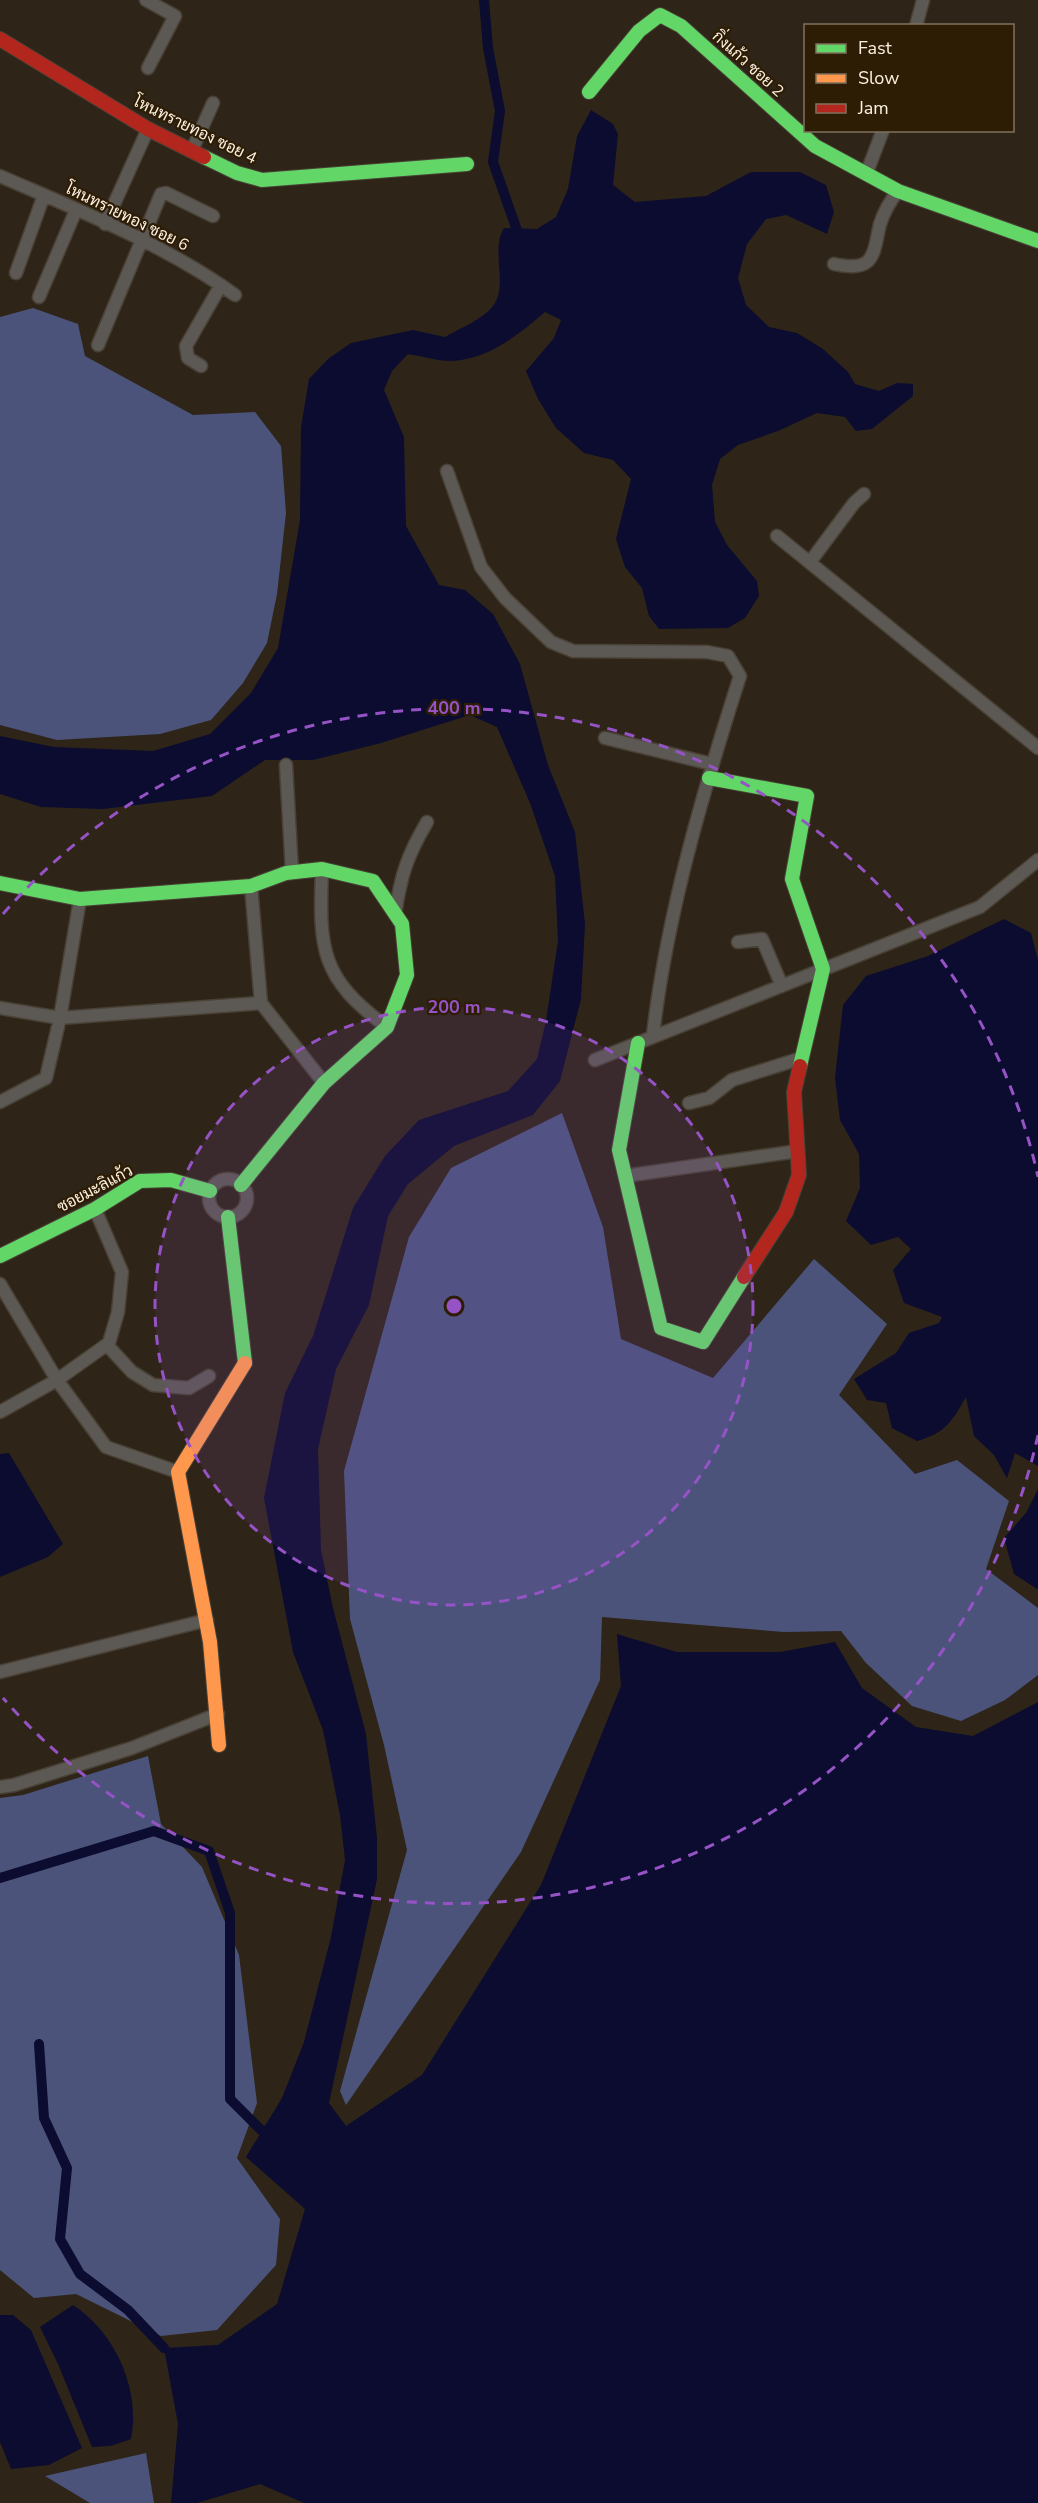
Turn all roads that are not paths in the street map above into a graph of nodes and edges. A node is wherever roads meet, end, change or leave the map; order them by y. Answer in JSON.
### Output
{"nodes":[{"id":1,"x":146,"y":0,"type":"edge"},
{"id":2,"x":922,"y":0,"type":"edge"},
{"id":3,"x":916,"y":24,"type":"edge"},
{"id":4,"x":0,"y":39,"type":"edge"},
{"id":5,"x":148,"y":68,"type":"dead end"},
{"id":6,"x":589,"y":92,"type":"dead end"},
{"id":7,"x":213,"y":103,"type":"dead end"},
{"id":8,"x":148,"y":129,"type":"junction"},
{"id":9,"x":882,"y":132,"type":"edge"},
{"id":10,"x":192,"y":150,"type":"junction"},
{"id":11,"x":467,"y":164,"type":"dead end"},
{"id":12,"x":867,"y":172,"type":"junction"},
{"id":13,"x":0,"y":176,"type":"edge"},
{"id":14,"x":898,"y":191,"type":"junction"},
{"id":15,"x":44,"y":195,"type":"junction"},
{"id":16,"x":76,"y":210,"type":"junction"},
{"id":17,"x":213,"y":216,"type":"dead end"},
{"id":18,"x":105,"y":224,"type":"junction"},
{"id":19,"x":141,"y":240,"type":"junction"},
{"id":20,"x":1038,"y":241,"type":"edge"},
{"id":21,"x":834,"y":264,"type":"dead end"},
{"id":22,"x":16,"y":273,"type":"dead end"},
{"id":23,"x":221,"y":285,"type":"junction"},
{"id":24,"x":235,"y":295,"type":"dead end"},
{"id":25,"x":39,"y":297,"type":"dead end"},
{"id":26,"x":98,"y":345,"type":"dead end"},
{"id":27,"x":201,"y":366,"type":"dead end"},
{"id":28,"x":447,"y":471,"type":"dead end"},
{"id":29,"x":864,"y":494,"type":"dead end"},
{"id":30,"x":777,"y":536,"type":"dead end"},
{"id":31,"x":810,"y":562,"type":"junction"},
{"id":32,"x":605,"y":738,"type":"dead end"},
{"id":33,"x":1038,"y":748,"type":"edge"},
{"id":34,"x":286,"y":765,"type":"dead end"},
{"id":35,"x":710,"y":771,"type":"junction"},
{"id":36,"x":428,"y":822,"type":"dead end"},
{"id":37,"x":1038,"y":860,"type":"edge"},
{"id":38,"x":322,"y":869,"type":"junction"},
{"id":39,"x":292,"y":872,"type":"junction"},
{"id":40,"x":0,"y":883,"type":"edge"},
{"id":41,"x":251,"y":886,"type":"junction"},
{"id":42,"x":80,"y":899,"type":"junction"},
{"id":43,"x":395,"y":914,"type":"junction"},
{"id":44,"x":738,"y":942,"type":"dead end"},
{"id":45,"x":823,"y":969,"type":"junction"},
{"id":46,"x":782,"y":986,"type":"junction"},
{"id":47,"x":261,"y":1003,"type":"junction"},
{"id":48,"x":0,"y":1008,"type":"edge"},
{"id":49,"x":60,"y":1018,"type":"junction"},
{"id":50,"x":387,"y":1027,"type":"junction"},
{"id":51,"x":653,"y":1035,"type":"junction"},
{"id":52,"x":638,"y":1042,"type":"junction"},
{"id":53,"x":802,"y":1058,"type":"junction"},
{"id":54,"x":595,"y":1060,"type":"dead end"},
{"id":55,"x":324,"y":1083,"type":"junction"},
{"id":56,"x":0,"y":1102,"type":"edge"},
{"id":57,"x":689,"y":1103,"type":"dead end"},
{"id":58,"x":798,"y":1151,"type":"junction"},
{"id":59,"x":625,"y":1176,"type":"junction"},
{"id":60,"x":241,"y":1185,"type":"junction"},
{"id":61,"x":210,"y":1191,"type":"junction"},
{"id":62,"x":95,"y":1209,"type":"junction"},
{"id":63,"x":228,"y":1216,"type":"junction"},
{"id":64,"x":0,"y":1256,"type":"edge"},
{"id":65,"x":0,"y":1284,"type":"edge"},
{"id":66,"x":107,"y":1345,"type":"junction"},
{"id":67,"x":209,"y":1376,"type":"dead end"},
{"id":68,"x":57,"y":1380,"type":"junction"},
{"id":69,"x":0,"y":1412,"type":"edge"},
{"id":70,"x":178,"y":1472,"type":"junction"},
{"id":71,"x":207,"y":1620,"type":"junction"},
{"id":72,"x":0,"y":1672,"type":"edge"},
{"id":73,"x":218,"y":1714,"type":"junction"},
{"id":74,"x":219,"y":1745,"type":"dead end"},
{"id":75,"x":0,"y":1787,"type":"edge"}],
"edges":[{"from":1,"to":5,"type":"street"},
{"from":2,"to":3,"type":"street"},
{"from":4,"to":8,"type":"street","name":"โหนทรายทอง ซอย 4"},
{"from":6,"to":12,"type":"street","name":"กิ่งแก้ว ซอย 2"},
{"from":7,"to":10,"type":"street"},
{"from":8,"to":10,"type":"street","name":"โหนทรายทอง ซอย 4"},
{"from":8,"to":18,"type":"street"},
{"from":9,"to":12,"type":"street"},
{"from":10,"to":11,"type":"street","name":"โหนทรายทอง ซอย 4"},
{"from":12,"to":14,"type":"street","name":"กิ่งแก้ว ซอย 2"},
{"from":13,"to":15,"type":"street","name":"โหนทรายทอง ซอย 6"},
{"from":14,"to":20,"type":"street","name":"กิ่งแก้ว ซอย 2"},
{"from":14,"to":21,"type":"street"},
{"from":15,"to":16,"type":"street","name":"โหนทรายทอง ซอย 6"},
{"from":15,"to":22,"type":"street"},
{"from":16,"to":18,"type":"street","name":"โหนทรายทอง ซอย 6"},
{"from":16,"to":25,"type":"street"},
{"from":17,"to":19,"type":"street"},
{"from":18,"to":19,"type":"street","name":"โหนทรายทอง ซอย 6"},
{"from":19,"to":23,"type":"street","name":"โหนทรายทอง ซอย 6"},
{"from":19,"to":26,"type":"street"},
{"from":23,"to":24,"type":"street","name":"โหนทรายทอง ซอย 6"},
{"from":23,"to":27,"type":"street"},
{"from":28,"to":35,"type":"street"},
{"from":29,"to":31,"type":"street"},
{"from":30,"to":31,"type":"street"},
{"from":31,"to":33,"type":"street"},
{"from":32,"to":35,"type":"street"},
{"from":34,"to":39,"type":"street"},
{"from":35,"to":45,"type":"street"},
{"from":35,"to":51,"type":"street"},
{"from":36,"to":43,"type":"street"},
{"from":37,"to":45,"type":"street"},
{"from":38,"to":39,"type":"street"},
{"from":38,"to":43,"type":"street"},
{"from":38,"to":50,"type":"street"},
{"from":39,"to":41,"type":"street"},
{"from":40,"to":42,"type":"street"},
{"from":41,"to":42,"type":"street"},
{"from":41,"to":47,"type":"street"},
{"from":42,"to":49,"type":"street"},
{"from":43,"to":50,"type":"street"},
{"from":44,"to":46,"type":"street"},
{"from":45,"to":46,"type":"street"},
{"from":45,"to":53,"type":"street"},
{"from":46,"to":51,"type":"street"},
{"from":47,"to":49,"type":"street"},
{"from":47,"to":55,"type":"street"},
{"from":48,"to":49,"type":"street"},
{"from":49,"to":56,"type":"street"},
{"from":50,"to":55,"type":"street"},
{"from":51,"to":52,"type":"street"},
{"from":52,"to":54,"type":"street"},
{"from":52,"to":59,"type":"street"},
{"from":53,"to":57,"type":"street"},
{"from":53,"to":58,"type":"street"},
{"from":55,"to":60,"type":"street"},
{"from":58,"to":59,"type":"street"},
{"from":58,"to":59,"type":"street"},
{"from":60,"to":61,"type":"street"},
{"from":60,"to":63,"type":"street"},
{"from":61,"to":62,"type":"street","name":"ซอยมะลิแก้ว"},
{"from":61,"to":63,"type":"street"},
{"from":62,"to":64,"type":"street","name":"ซอยมะลิแก้ว"},
{"from":62,"to":66,"type":"street"},
{"from":63,"to":70,"type":"street"},
{"from":65,"to":68,"type":"street"},
{"from":66,"to":67,"type":"street"},
{"from":66,"to":68,"type":"street"},
{"from":68,"to":69,"type":"street"},
{"from":68,"to":70,"type":"street"},
{"from":70,"to":71,"type":"street"},
{"from":71,"to":72,"type":"street"},
{"from":71,"to":73,"type":"street"},
{"from":73,"to":74,"type":"street"},
{"from":73,"to":75,"type":"street"}]}
